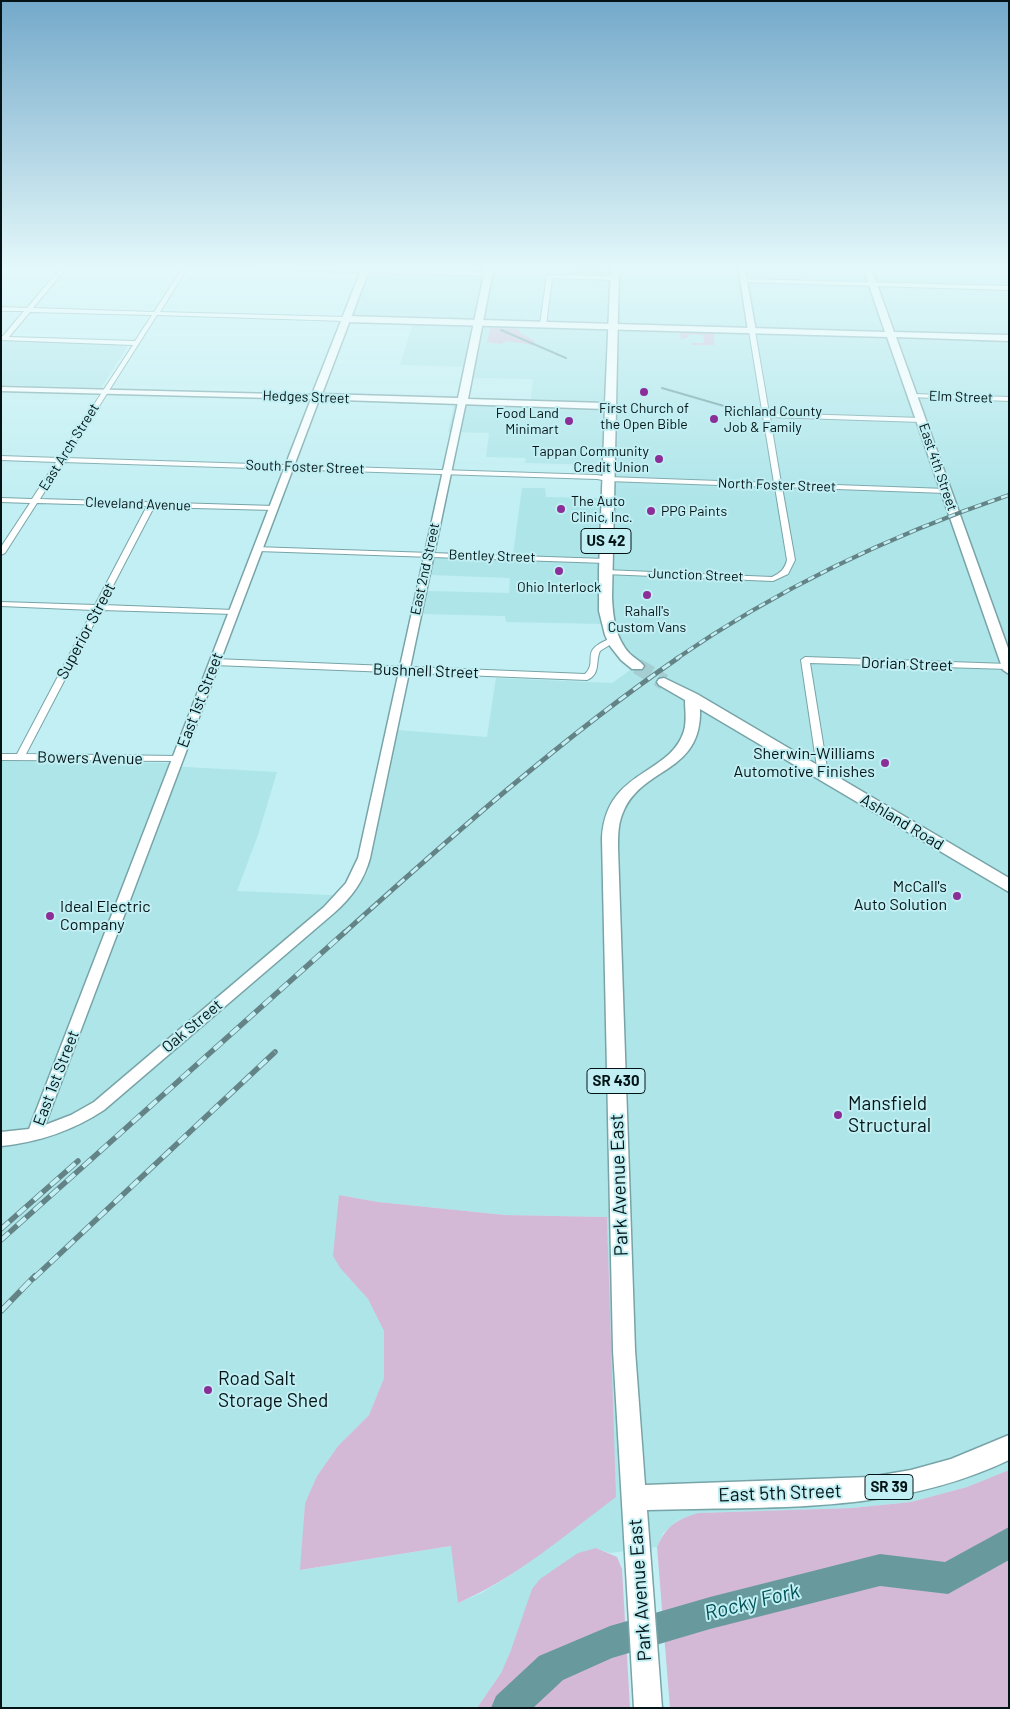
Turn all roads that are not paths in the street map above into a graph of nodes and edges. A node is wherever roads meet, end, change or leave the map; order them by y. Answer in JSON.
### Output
{"nodes":[{"id":1,"x":134,"y":345,"type":"edge"},
{"id":2,"x":336,"y":345,"type":"edge"},
{"id":3,"x":474,"y":345,"type":"edge"},
{"id":4,"x":612,"y":345,"type":"edge"},
{"id":5,"x":754,"y":345,"type":"edge"},
{"id":6,"x":894,"y":345,"type":"edge"},
{"id":7,"x":1,"y":389,"type":"edge"},
{"id":8,"x":104,"y":392,"type":"junction"},
{"id":9,"x":912,"y":396,"type":"junction"},
{"id":10,"x":316,"y":397,"type":"junction"},
{"id":11,"x":1009,"y":399,"type":"edge"},
{"id":12,"x":462,"y":402,"type":"junction"},
{"id":13,"x":610,"y":406,"type":"junction"},
{"id":14,"x":766,"y":415,"type":"junction"},
{"id":15,"x":921,"y":420,"type":"junction"},
{"id":16,"x":1,"y":458,"type":"edge"},
{"id":17,"x":61,"y":460,"type":"junction"},
{"id":18,"x":290,"y":467,"type":"junction"},
{"id":19,"x":446,"y":471,"type":"junction"},
{"id":20,"x":608,"y":479,"type":"junction"},
{"id":21,"x":778,"y":485,"type":"junction"},
{"id":22,"x":946,"y":491,"type":"junction"},
{"id":23,"x":1,"y":500,"type":"edge"},
{"id":24,"x":35,"y":501,"type":"junction"},
{"id":25,"x":152,"y":504,"type":"junction"},
{"id":26,"x":274,"y":508,"type":"junction"},
{"id":27,"x":258,"y":549,"type":"junction"},
{"id":28,"x":1,"y":553,"type":"edge"},
{"id":29,"x":428,"y":554,"type":"junction"},
{"id":30,"x":605,"y":566,"type":"junction"},
{"id":31,"x":1,"y":604,"type":"edge"},
{"id":32,"x":98,"y":607,"type":"junction"},
{"id":33,"x":234,"y":612,"type":"junction"},
{"id":34,"x":612,"y":641,"type":"junction"},
{"id":35,"x":215,"y":662,"type":"junction"},
{"id":36,"x":636,"y":666,"type":"tunnel mouth"},
{"id":37,"x":1008,"y":669,"type":"edge"},
{"id":38,"x":403,"y":670,"type":"junction"},
{"id":39,"x":664,"y":682,"type":"tunnel mouth"},
{"id":40,"x":692,"y":697,"type":"junction"},
{"id":41,"x":1,"y":757,"type":"edge"},
{"id":42,"x":20,"y":757,"type":"junction"},
{"id":43,"x":178,"y":759,"type":"junction"},
{"id":44,"x":823,"y":774,"type":"junction"},
{"id":45,"x":360,"y":873,"type":"joint"},
{"id":46,"x":1009,"y":886,"type":"edge"},
{"id":47,"x":34,"y":1135,"type":"junction"},
{"id":48,"x":1,"y":1139,"type":"edge"},
{"id":49,"x":1009,"y":1447,"type":"edge"},
{"id":50,"x":634,"y":1498,"type":"junction"},
{"id":51,"x":648,"y":1708,"type":"edge"}],
"edges":[{"from":1,"to":8,"type":"street","name":"East Arch Street"},
{"from":2,"to":10,"type":"main road","name":"East 1st Street"},
{"from":3,"to":12,"type":"main road","name":"East 2nd Street"},
{"from":4,"to":13,"type":"main road"},
{"from":5,"to":14,"type":"street"},
{"from":6,"to":9,"type":"main road","name":"East 4th Street"},
{"from":7,"to":8,"type":"street","name":"Hedges Street"},
{"from":8,"to":10,"type":"street","name":"Hedges Street"},
{"from":8,"to":17,"type":"street","name":"East Arch Street"},
{"from":9,"to":11,"type":"street","name":"Elm Street"},
{"from":9,"to":15,"type":"main road","name":"East 4th Street"},
{"from":10,"to":12,"type":"main road","name":"Hedges Street"},
{"from":10,"to":18,"type":"street","name":"East 1st Street"},
{"from":12,"to":13,"type":"main road","name":"Hedges Street"},
{"from":12,"to":19,"type":"street","name":"East 2nd Street"},
{"from":13,"to":20,"type":"main road","number":"US 42"},
{"from":14,"to":15,"type":"street"},
{"from":14,"to":21,"type":"street"},
{"from":15,"to":22,"type":"main road","name":"East 4th Street"},
{"from":16,"to":17,"type":"street","name":"South Foster Street"},
{"from":17,"to":18,"type":"street","name":"South Foster Street"},
{"from":17,"to":24,"type":"street","name":"East Arch Street"},
{"from":18,"to":19,"type":"street","name":"South Foster Street"},
{"from":18,"to":26,"type":"street","name":"East 1st Street"},
{"from":19,"to":20,"type":"street","name":"South Foster Street"},
{"from":19,"to":29,"type":"street","name":"East 2nd Street"},
{"from":20,"to":21,"type":"street","name":"North Foster Street"},
{"from":20,"to":30,"type":"main road","number":"US 42"},
{"from":21,"to":22,"type":"street","name":"North Foster Street"},
{"from":21,"to":30,"type":"street","name":"Junction Street"},
{"from":22,"to":37,"type":"main road","name":"East 4th Street"},
{"from":23,"to":24,"type":"street","name":"Cleveland Avenue"},
{"from":24,"to":25,"type":"street","name":"Cleveland Avenue"},
{"from":24,"to":28,"type":"street","name":"East Arch Street"},
{"from":25,"to":26,"type":"street","name":"Cleveland Avenue"},
{"from":25,"to":32,"type":"street","name":"Superior Street"},
{"from":26,"to":27,"type":"street","name":"East 1st Street"},
{"from":27,"to":29,"type":"street","name":"Bentley Street"},
{"from":27,"to":33,"type":"street","name":"East 1st Street"},
{"from":29,"to":30,"type":"street","name":"Bentley Street"},
{"from":29,"to":38,"type":"street","name":"East 2nd Street"},
{"from":30,"to":34,"type":"main road","number":"US 42"},
{"from":31,"to":32,"type":"street"},
{"from":32,"to":33,"type":"street"},
{"from":32,"to":42,"type":"street","name":"Superior Street"},
{"from":33,"to":35,"type":"street","name":"East 1st Street"},
{"from":34,"to":36,"type":"main road","number":"US 42"},
{"from":34,"to":38,"type":"street","name":"Bushnell Street"},
{"from":35,"to":38,"type":"street","name":"Bushnell Street"},
{"from":35,"to":43,"type":"street","name":"East 1st Street"},
{"from":37,"to":44,"type":"street","name":"Dorian Street"},
{"from":38,"to":45,"type":"street","name":"East 2nd Street"},
{"from":39,"to":40,"type":"main road"},
{"from":40,"to":44,"type":"main road","name":"Ashland Road"},
{"from":40,"to":50,"type":"main road","name":"Park Avenue East","number":"SR 430"},
{"from":41,"to":42,"type":"street","name":"Bowers Avenue"},
{"from":42,"to":43,"type":"street","name":"Bowers Avenue"},
{"from":43,"to":47,"type":"street","name":"East 1st Street"},
{"from":44,"to":46,"type":"main road","name":"Ashland Road"},
{"from":45,"to":47,"type":"street","name":"Oak Street"},
{"from":47,"to":48,"type":"street","name":"Oak Street"},
{"from":49,"to":50,"type":"main road","name":"East 5th Street","number":"SR 39"},
{"from":50,"to":51,"type":"main road","name":"Park Avenue East"}]}
